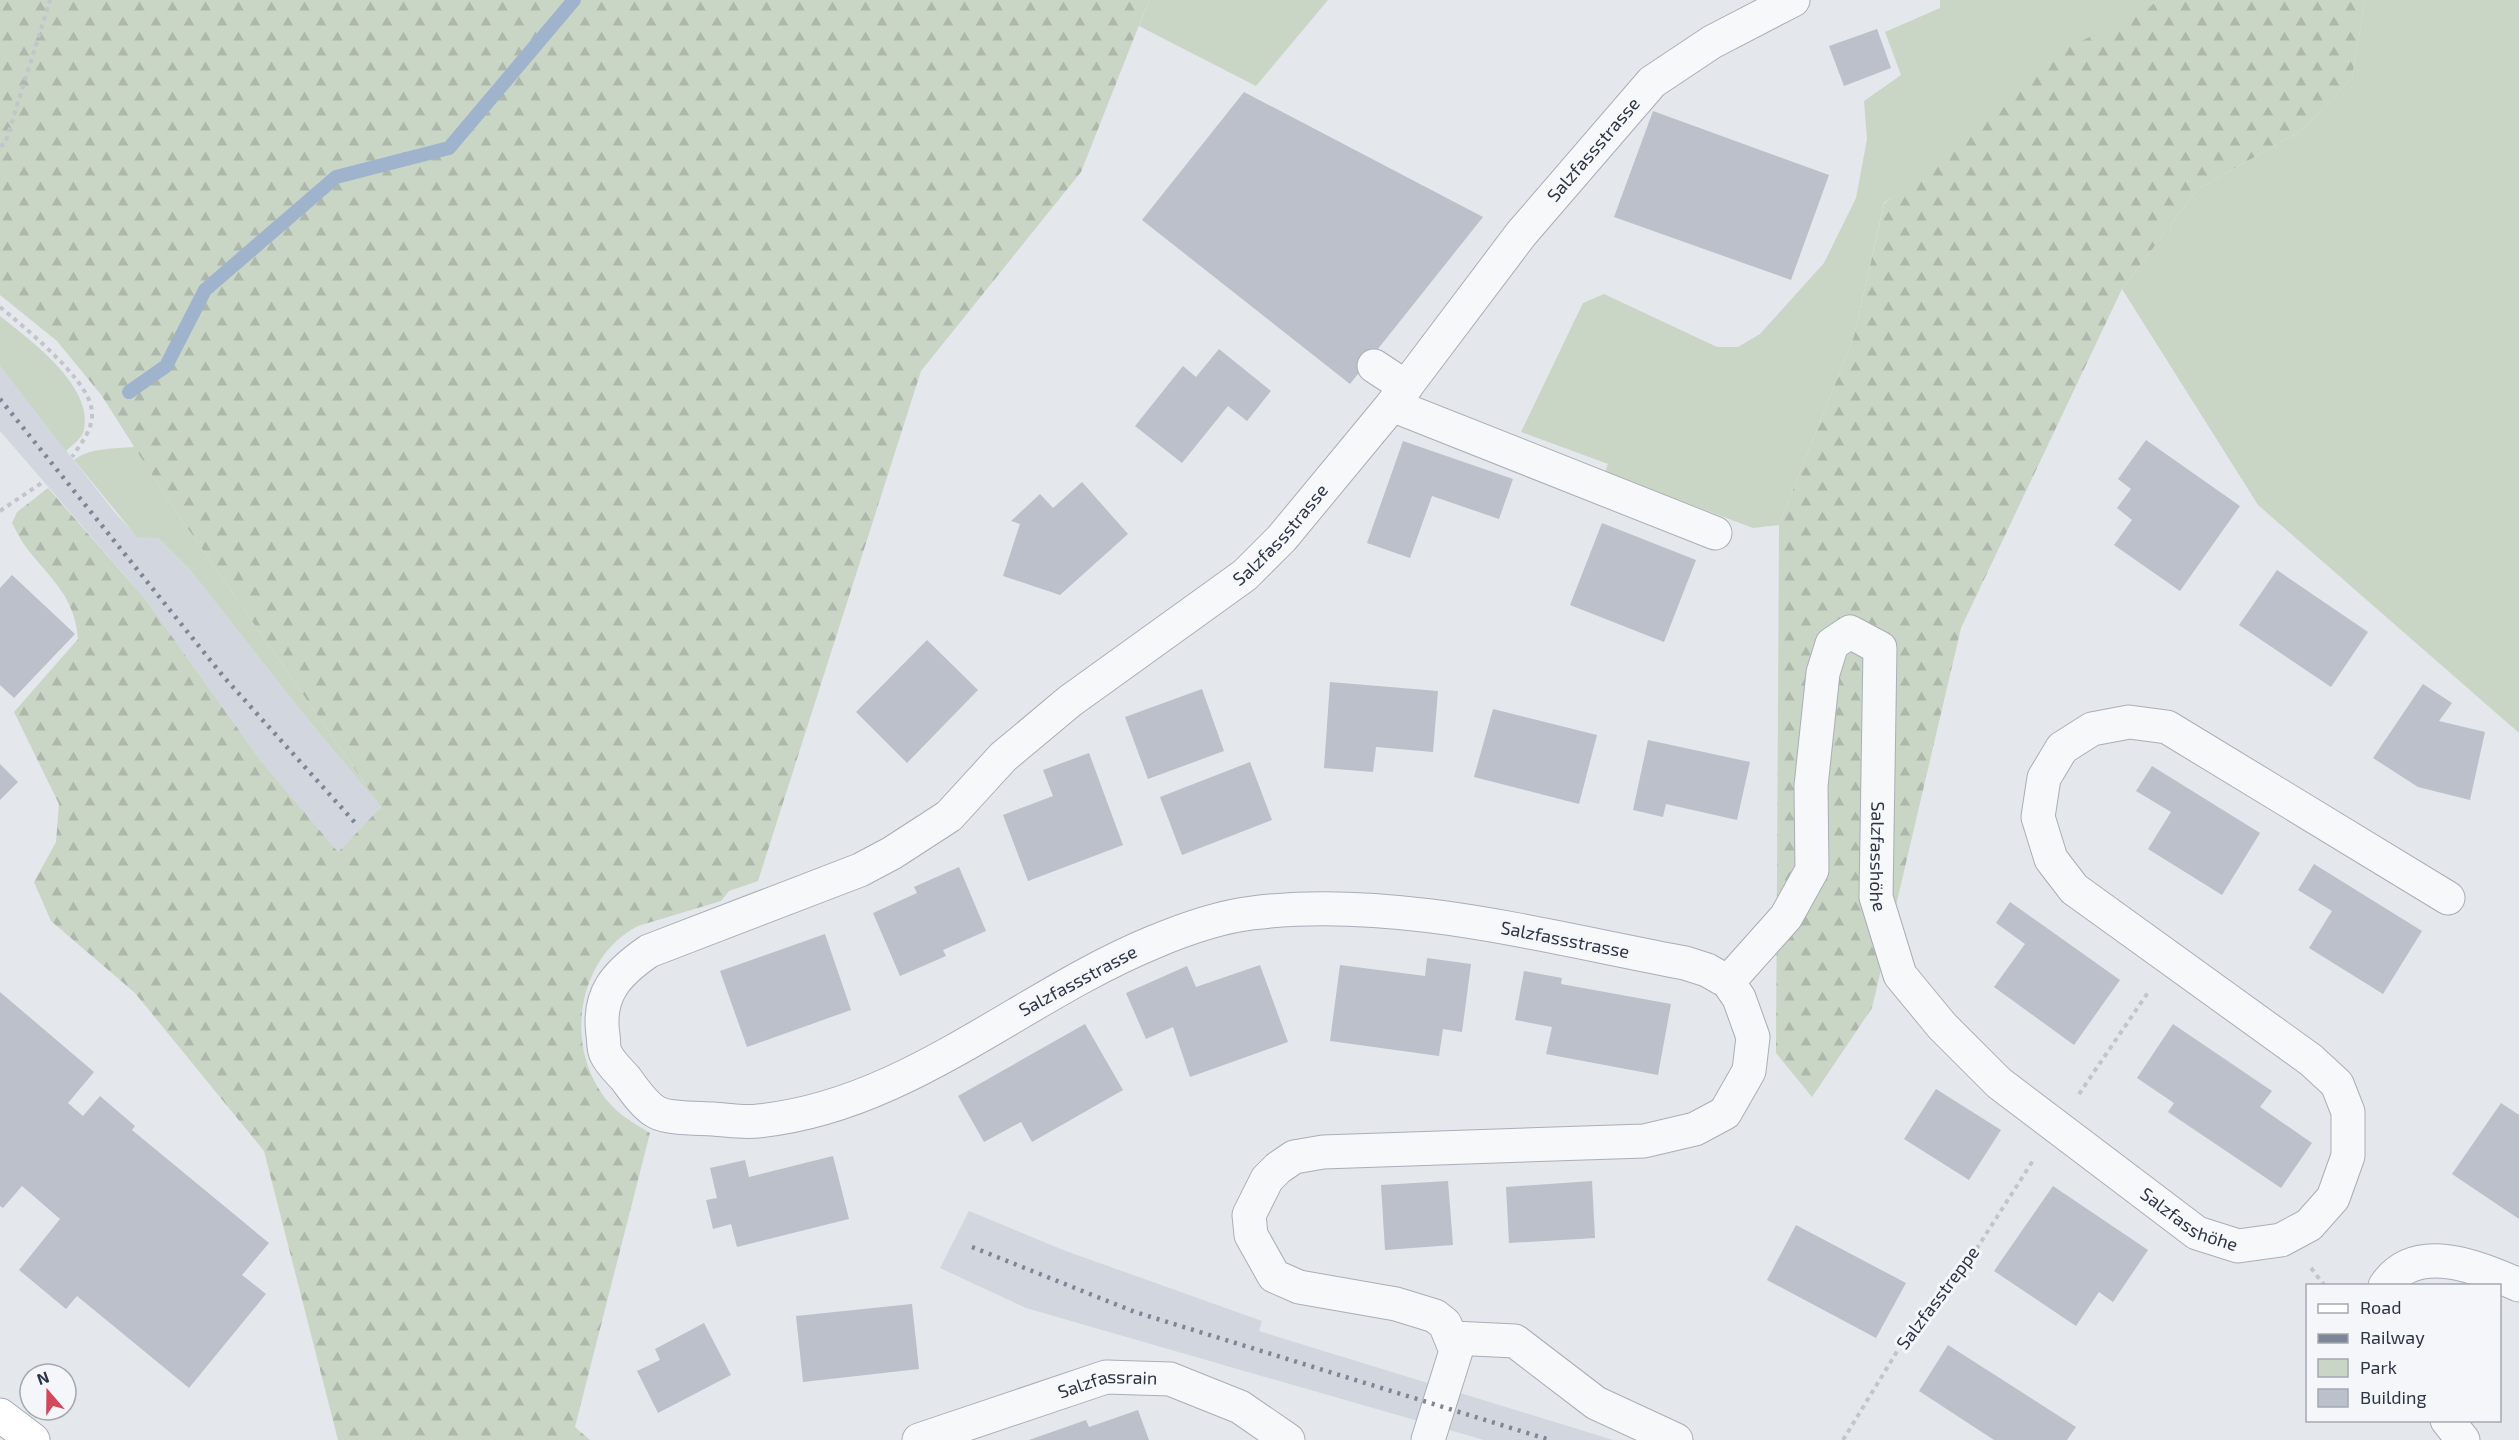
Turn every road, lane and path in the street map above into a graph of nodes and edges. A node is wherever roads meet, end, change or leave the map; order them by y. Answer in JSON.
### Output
{"nodes":[{"id":1,"x":50,"y":0,"type":"edge"},
{"id":2,"x":1793,"y":0,"type":"edge"},
{"id":3,"x":0,"y":147,"type":"edge"},
{"id":4,"x":0,"y":307,"type":"edge"},
{"id":5,"x":1374,"y":366,"type":"dead end"},
{"id":6,"x":1399,"y":396,"type":"junction"},
{"id":7,"x":72,"y":457,"type":"dead end"},
{"id":8,"x":43,"y":482,"type":"dead end"},
{"id":9,"x":0,"y":512,"type":"edge"},
{"id":10,"x":1714,"y":533,"type":"dead end"},
{"id":11,"x":2448,"y":898,"type":"dead end"},
{"id":12,"x":2171,"y":959,"type":"junction"},
{"id":13,"x":1728,"y":982,"type":"junction"},
{"id":14,"x":2076,"y":1098,"type":"dead end"},
{"id":15,"x":2055,"y":1127,"type":"junction"},
{"id":16,"x":2387,"y":1284,"type":"edge"},
{"id":17,"x":2519,"y":1285,"type":"edge"},
{"id":18,"x":1453,"y":1338,"type":"junction"},
{"id":19,"x":0,"y":1415,"type":"edge"},
{"id":20,"x":2449,"y":1422,"type":"edge"},
{"id":21,"x":33,"y":1440,"type":"edge"},
{"id":22,"x":920,"y":1440,"type":"edge"},
{"id":23,"x":1288,"y":1440,"type":"edge"},
{"id":24,"x":1428,"y":1440,"type":"edge"},
{"id":25,"x":1676,"y":1440,"type":"edge"},
{"id":26,"x":1842,"y":1440,"type":"edge"},
{"id":27,"x":2463,"y":1440,"type":"edge"}],
"edges":[{"from":1,"to":3,"type":"path"},
{"from":2,"to":6,"type":"street","name":"Salzfassstrasse"},
{"from":4,"to":7,"type":"path"},
{"from":5,"to":6,"type":"street"},
{"from":6,"to":10,"type":"street"},
{"from":6,"to":13,"type":"street","name":"Salzfassstrasse"},
{"from":8,"to":9,"type":"path"},
{"from":11,"to":12,"type":"street","name":"Salzfasshöhe"},
{"from":12,"to":14,"type":"path"},
{"from":12,"to":15,"type":"street","name":"Salzfasshöhe"},
{"from":13,"to":15,"type":"street","name":"Salzfasshöhe"},
{"from":13,"to":18,"type":"street"},
{"from":15,"to":26,"type":"path","name":"Salzfasstreppe"},
{"from":16,"to":17,"type":"street"},
{"from":18,"to":24,"type":"street"},
{"from":18,"to":25,"type":"street"},
{"from":19,"to":21,"type":"main road"},
{"from":20,"to":27,"type":"street"},
{"from":22,"to":23,"type":"street","name":"Salzfassrain"}]}
